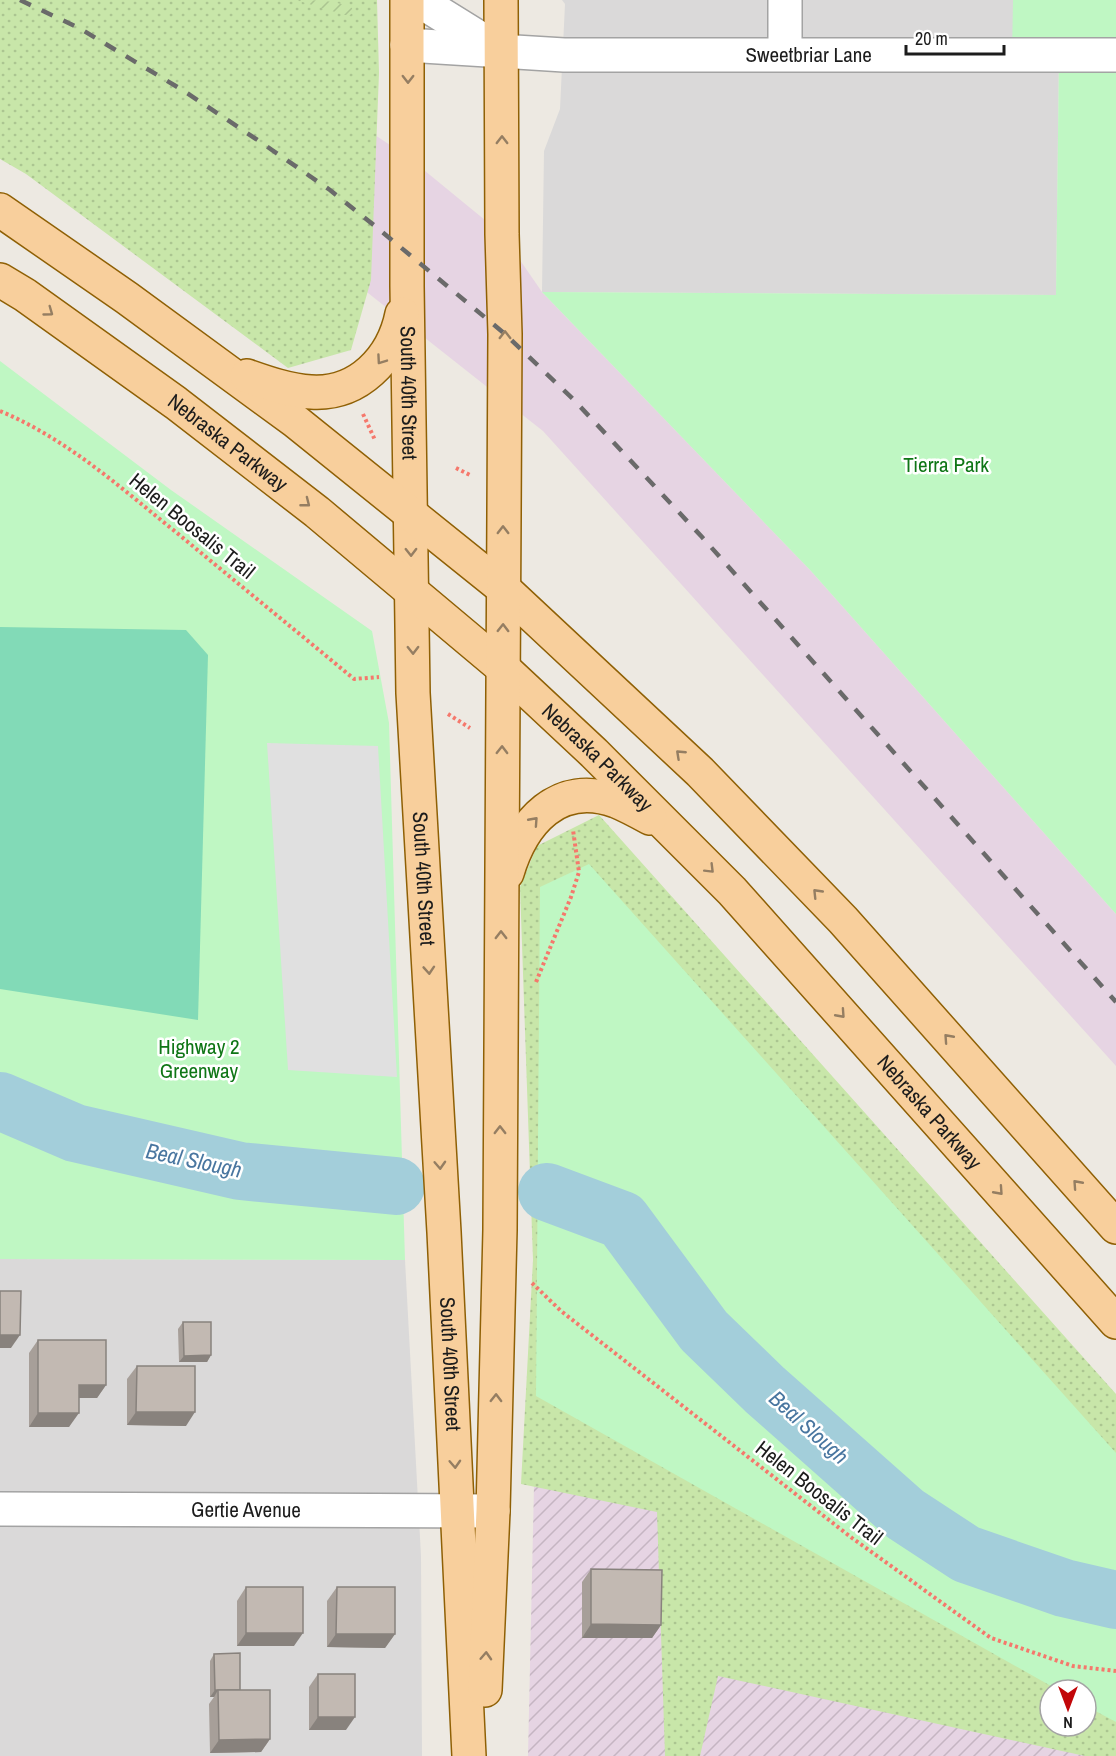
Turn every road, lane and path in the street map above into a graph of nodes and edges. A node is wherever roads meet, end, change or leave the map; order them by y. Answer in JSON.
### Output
{"nodes":[{"id":1,"x":407,"y":0,"type":"edge"},
{"id":2,"x":418,"y":0,"type":"edge"},
{"id":3,"x":501,"y":0,"type":"edge"},
{"id":4,"x":785,"y":0,"type":"edge"},
{"id":5,"x":407,"y":45,"type":"junction"},
{"id":6,"x":501,"y":52,"type":"junction"},
{"id":7,"x":785,"y":54,"type":"junction"},
{"id":8,"x":1116,"y":55,"type":"edge"},
{"id":9,"x":0,"y":210,"type":"edge"},
{"id":10,"x":0,"y":280,"type":"edge"},
{"id":11,"x":407,"y":286,"type":"junction"},
{"id":12,"x":215,"y":363,"type":"junction"},
{"id":13,"x":360,"y":406,"type":"dead end"},
{"id":14,"x":0,"y":411,"type":"edge"},
{"id":15,"x":377,"y":443,"type":"dead end"},
{"id":16,"x":456,"y":468,"type":"dead end"},
{"id":17,"x":472,"y":476,"type":"dead end"},
{"id":18,"x":410,"y":514,"type":"junction"},
{"id":19,"x":504,"y":589,"type":"junction"},
{"id":20,"x":412,"y":591,"type":"junction"},
{"id":21,"x":503,"y":668,"type":"junction"},
{"id":22,"x":354,"y":679,"type":"dead end"},
{"id":23,"x":669,"y":828,"type":"junction"},
{"id":24,"x":501,"y":892,"type":"junction"},
{"id":25,"x":1116,"y":1227,"type":"edge"},
{"id":26,"x":533,"y":1284,"type":"dead end"},
{"id":27,"x":1116,"y":1322,"type":"edge"},
{"id":28,"x":0,"y":1509,"type":"edge"},
{"id":29,"x":458,"y":1511,"type":"junction"},
{"id":30,"x":493,"y":1511,"type":"junction"},
{"id":31,"x":1116,"y":1671,"type":"edge"},
{"id":32,"x":469,"y":1756,"type":"edge"},
{"id":33,"x":482,"y":1756,"type":"edge"}],
"edges":[{"from":1,"to":5,"type":"main road","name":"South 40th Street"},
{"from":2,"to":6,"type":"street","name":"Sweetbriar Lane"},
{"from":3,"to":6,"type":"main road","name":"South 40th Street"},
{"from":4,"to":7,"type":"street"},
{"from":5,"to":6,"type":"street","name":"Sweetbriar Lane"},
{"from":5,"to":11,"type":"main road","name":"South 40th Street","one_way":true},
{"from":6,"to":7,"type":"street","name":"Sweetbriar Lane"},
{"from":19,"to":6,"type":"main road","name":"South 40th Street","one_way":true},
{"from":7,"to":8,"type":"street","name":"Sweetbriar Lane"},
{"from":9,"to":12,"type":"main road"},
{"from":10,"to":20,"type":"main road","name":"Nebraska Parkway","one_way":true},
{"from":11,"to":12,"type":"main road","one_way":true},
{"from":11,"to":18,"type":"main road","name":"South 40th Street"},
{"from":12,"to":18,"type":"main road"},
{"from":13,"to":15,"type":"path"},
{"from":14,"to":22,"type":"path","name":"Helen Boosalis Trail"},
{"from":16,"to":17,"type":"path"},
{"from":18,"to":19,"type":"main road"},
{"from":18,"to":20,"type":"main road","name":"South 40th Street","one_way":true},
{"from":21,"to":19,"type":"main road","name":"South 40th Street","one_way":true},
{"from":25,"to":19,"type":"main road","one_way":true},
{"from":20,"to":21,"type":"main road","name":"Nebraska Parkway"},
{"from":20,"to":29,"type":"main road","name":"South 40th Street","one_way":true},
{"from":21,"to":23,"type":"main road","name":"Nebraska Parkway"},
{"from":24,"to":21,"type":"main road","name":"South 40th Street","one_way":true},
{"from":24,"to":23,"type":"main road","one_way":true},
{"from":23,"to":27,"type":"main road","name":"Nebraska Parkway","one_way":true},
{"from":30,"to":24,"type":"main road","name":"South 40th Street","one_way":true},
{"from":26,"to":31,"type":"path","name":"Helen Boosalis Trail"},
{"from":28,"to":29,"type":"street","name":"Gertie Avenue"},
{"from":29,"to":30,"type":"street","name":"Gertie Avenue"},
{"from":29,"to":32,"type":"main road","name":"South 40th Street"},
{"from":33,"to":30,"type":"main road","name":"South 40th Street","one_way":true}]}
